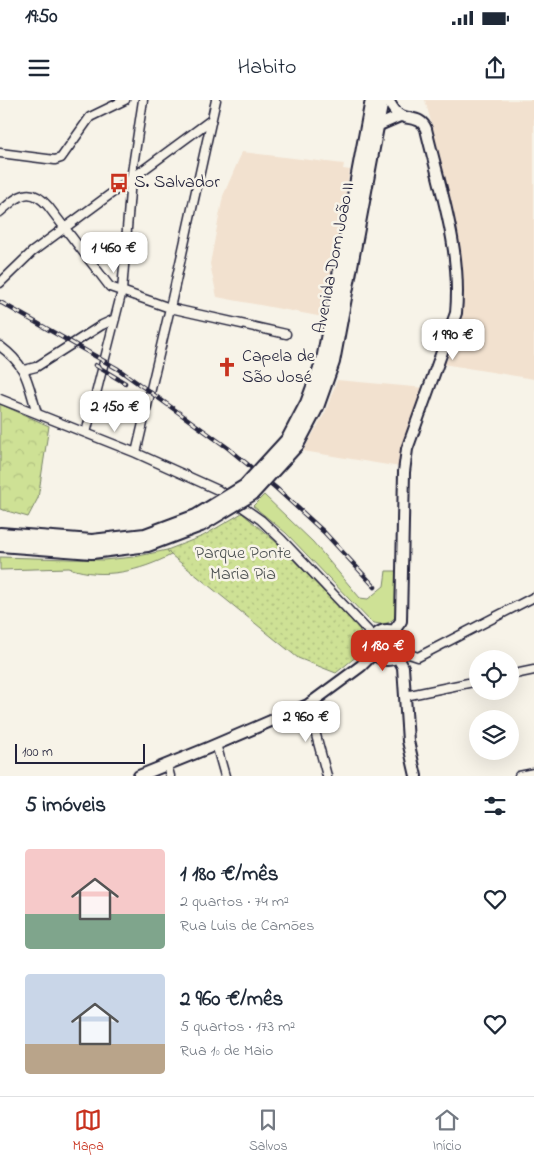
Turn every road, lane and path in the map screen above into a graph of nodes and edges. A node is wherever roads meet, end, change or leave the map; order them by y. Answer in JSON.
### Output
{"nodes":[{"id":1,"x":126,"y":100,"type":"edge"},
{"id":2,"x":143,"y":100,"type":"edge"},
{"id":3,"x":216,"y":100,"type":"edge"},
{"id":4,"x":372,"y":100,"type":"edge"},
{"id":5,"x":382,"y":100,"type":"edge"},
{"id":6,"x":388,"y":100,"type":"edge"},
{"id":7,"x":400,"y":116,"type":"junction"},
{"id":8,"x":211,"y":120,"type":"junction"},
{"id":9,"x":377,"y":126,"type":"junction"},
{"id":10,"x":0,"y":153,"type":"edge"},
{"id":11,"x":131,"y":179,"type":"junction"},
{"id":12,"x":0,"y":212,"type":"edge"},
{"id":13,"x":65,"y":228,"type":"junction"},
{"id":14,"x":0,"y":283,"type":"edge"},
{"id":15,"x":122,"y":291,"type":"junction"},
{"id":16,"x":170,"y":308,"type":"junction"},
{"id":17,"x":115,"y":319,"type":"junction"},
{"id":18,"x":286,"y":334,"type":"dead end"},
{"id":19,"x":0,"y":346,"type":"edge"},
{"id":20,"x":24,"y":370,"type":"junction"},
{"id":21,"x":0,"y":399,"type":"edge"},
{"id":22,"x":37,"y":413,"type":"junction"},
{"id":23,"x":86,"y":433,"type":"junction"},
{"id":24,"x":293,"y":442,"type":"junction"},
{"id":25,"x":136,"y":453,"type":"junction"},
{"id":26,"x":0,"y":534,"type":"edge"},
{"id":27,"x":0,"y":544,"type":"edge"},
{"id":28,"x":92,"y":547,"type":"junction"},
{"id":29,"x":534,"y":598,"type":"edge"},
{"id":30,"x":393,"y":632,"type":"junction"},
{"id":31,"x":374,"y":638,"type":"junction"},
{"id":32,"x":374,"y":653,"type":"junction"},
{"id":33,"x":398,"y":654,"type":"junction"},
{"id":34,"x":534,"y":670,"type":"edge"},
{"id":35,"x":519,"y":673,"type":"edge"},
{"id":36,"x":469,"y":684,"type":"edge"},
{"id":37,"x":405,"y":696,"type":"junction"},
{"id":38,"x":308,"y":704,"type":"junction"},
{"id":39,"x":216,"y":744,"type":"junction"},
{"id":40,"x":167,"y":765,"type":"junction"},
{"id":41,"x":534,"y":773,"type":"edge"},
{"id":42,"x":139,"y":776,"type":"edge"},
{"id":43,"x":170,"y":776,"type":"edge"},
{"id":44,"x":225,"y":776,"type":"edge"},
{"id":45,"x":327,"y":776,"type":"edge"},
{"id":46,"x":416,"y":776,"type":"edge"},
{"id":47,"x":519,"y":776,"type":"edge"}],
"edges":[{"from":1,"to":10,"type":"street"},
{"from":2,"to":11,"type":"street"},
{"from":3,"to":8,"type":"street"},
{"from":4,"to":24,"type":"main road","name":"Avenida Dom João II"},
{"from":5,"to":9,"type":"main road","name":"Avenida Dom João II"},
{"from":6,"to":7,"type":"street"},
{"from":7,"to":9,"type":"street"},
{"from":7,"to":30,"type":"street"},
{"from":8,"to":11,"type":"street"},
{"from":8,"to":16,"type":"street"},
{"from":9,"to":24,"type":"main road","name":"Avenida Dom João II"},
{"from":11,"to":13,"type":"street"},
{"from":11,"to":15,"type":"street"},
{"from":12,"to":13,"type":"street"},
{"from":13,"to":14,"type":"street"},
{"from":13,"to":15,"type":"street"},
{"from":15,"to":16,"type":"street"},
{"from":15,"to":17,"type":"street"},
{"from":16,"to":18,"type":"street"},
{"from":16,"to":25,"type":"street"},
{"from":17,"to":20,"type":"street"},
{"from":17,"to":23,"type":"street"},
{"from":19,"to":20,"type":"street"},
{"from":20,"to":22,"type":"street"},
{"from":21,"to":22,"type":"street"},
{"from":22,"to":23,"type":"street"},
{"from":23,"to":25,"type":"street"},
{"from":24,"to":28,"type":"main road","name":"Avenida Dom João II","bridge":true},
{"from":25,"to":31,"type":"street"},
{"from":26,"to":28,"type":"main road","name":"Avenida Dom João II"},
{"from":27,"to":28,"type":"main road","name":"Avenida Dom João II"},
{"from":29,"to":33,"type":"street"},
{"from":30,"to":31,"type":"street"},
{"from":30,"to":33,"type":"street"},
{"from":31,"to":32,"type":"street"},
{"from":32,"to":33,"type":"street"},
{"from":32,"to":38,"type":"street"},
{"from":33,"to":37,"type":"street"},
{"from":34,"to":35,"type":"street"},
{"from":36,"to":37,"type":"street"},
{"from":37,"to":46,"type":"street"},
{"from":38,"to":39,"type":"street"},
{"from":38,"to":45,"type":"street"},
{"from":39,"to":40,"type":"street"},
{"from":39,"to":44,"type":"street"},
{"from":40,"to":42,"type":"street"},
{"from":40,"to":43,"type":"street"},
{"from":41,"to":47,"type":"street"}]}
